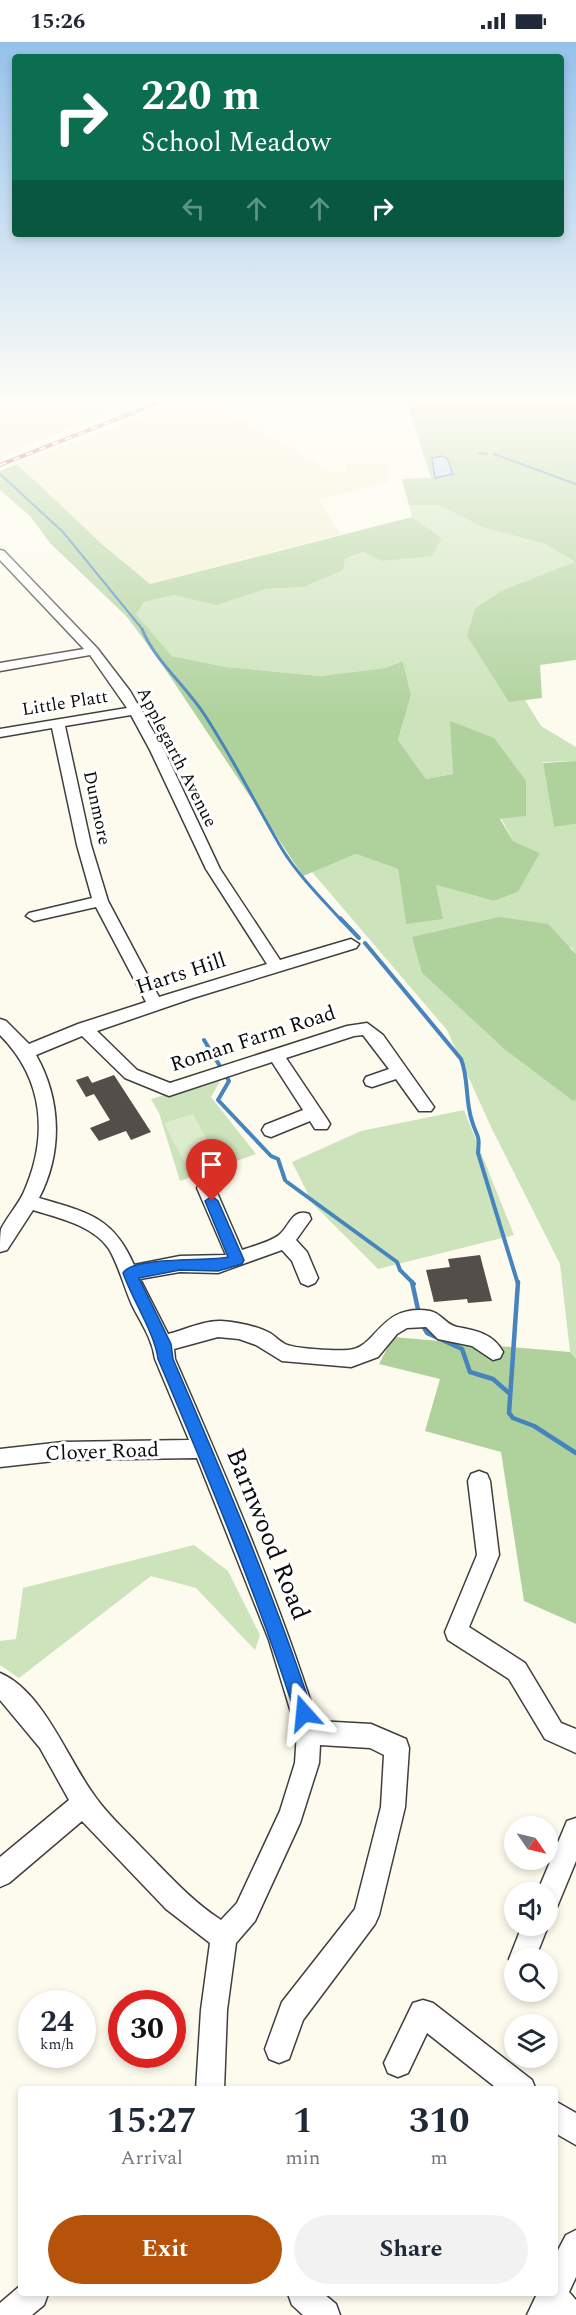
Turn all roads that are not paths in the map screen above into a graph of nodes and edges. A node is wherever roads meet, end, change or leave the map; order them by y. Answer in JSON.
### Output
{"nodes":[{"id":1,"x":0,"y":553,"type":"edge"},
{"id":2,"x":93,"y":651,"type":"junction"},
{"id":3,"x":0,"y":667,"type":"edge"},
{"id":4,"x":136,"y":710,"type":"junction"},
{"id":5,"x":58,"y":723,"type":"junction"},
{"id":6,"x":0,"y":732,"type":"edge"},
{"id":7,"x":100,"y":900,"type":"junction"},
{"id":8,"x":32,"y":917,"type":"dead end"},
{"id":9,"x":351,"y":944,"type":"dead end"},
{"id":10,"x":277,"y":967,"type":"junction"},
{"id":11,"x":154,"y":1004,"type":"junction"},
{"id":12,"x":0,"y":1025,"type":"edge"},
{"id":13,"x":84,"y":1028,"type":"junction"},
{"id":14,"x":26,"y":1052,"type":"junction"},
{"id":15,"x":276,"y":1055,"type":"junction"},
{"id":16,"x":400,"y":1072,"type":"junction"},
{"id":17,"x":372,"y":1081,"type":"dead end"},
{"id":18,"x":425,"y":1107,"type":"dead end"},
{"id":19,"x":271,"y":1130,"type":"dead end"},
{"id":20,"x":206,"y":1188,"type":"dead end"},
{"id":21,"x":30,"y":1202,"type":"junction"},
{"id":22,"x":302,"y":1219,"type":"dead end"},
{"id":23,"x":285,"y":1241,"type":"junction"},
{"id":24,"x":0,"y":1245,"type":"edge"},
{"id":25,"x":237,"y":1260,"type":"junction"},
{"id":26,"x":130,"y":1273,"type":"junction"},
{"id":27,"x":308,"y":1278,"type":"dead end"},
{"id":28,"x":164,"y":1344,"type":"junction"},
{"id":29,"x":493,"y":1352,"type":"dead end"},
{"id":30,"x":203,"y":1449,"type":"junction"},
{"id":31,"x":0,"y":1458,"type":"edge"},
{"id":32,"x":479,"y":1481,"type":"dead end"},
{"id":33,"x":0,"y":1685,"type":"edge"},
{"id":34,"x":309,"y":1732,"type":"junction"},
{"id":35,"x":576,"y":1741,"type":"edge"},
{"id":36,"x":84,"y":1803,"type":"junction"},
{"id":37,"x":576,"y":1830,"type":"edge"},
{"id":38,"x":0,"y":1874,"type":"edge"},
{"id":39,"x":555,"y":1882,"type":"edge"},
{"id":40,"x":224,"y":1937,"type":"junction"},
{"id":41,"x":279,"y":2049,"type":"dead end"},
{"id":42,"x":398,"y":2063,"type":"dead end"},
{"id":43,"x":210,"y":2086,"type":"edge"},
{"id":44,"x":517,"y":2086,"type":"edge"},
{"id":45,"x":558,"y":2117,"type":"edge"},
{"id":46,"x":576,"y":2131,"type":"edge"},
{"id":47,"x":576,"y":2245,"type":"edge"},
{"id":48,"x":558,"y":2291,"type":"edge"},
{"id":49,"x":31,"y":2296,"type":"edge"},
{"id":50,"x":305,"y":2296,"type":"edge"},
{"id":51,"x":9,"y":2315,"type":"edge"},
{"id":52,"x":325,"y":2315,"type":"edge"}],
"edges":[{"from":1,"to":2,"type":"street","name":"Applegarth Avenue"},
{"from":2,"to":3,"type":"street"},
{"from":2,"to":4,"type":"street","name":"Applegarth Avenue"},
{"from":4,"to":5,"type":"street","name":"Little Platt"},
{"from":4,"to":10,"type":"street","name":"Applegarth Avenue"},
{"from":5,"to":6,"type":"street","name":"Little Platt"},
{"from":5,"to":7,"type":"street","name":"Dunmore"},
{"from":7,"to":8,"type":"street"},
{"from":7,"to":11,"type":"street","name":"Dunmore"},
{"from":9,"to":10,"type":"street","name":"Harts Hill"},
{"from":10,"to":11,"type":"street","name":"Harts Hill"},
{"from":11,"to":13,"type":"street","name":"Harts Hill"},
{"from":12,"to":14,"type":"street"},
{"from":13,"to":14,"type":"street","name":"Harts Hill"},
{"from":13,"to":15,"type":"street","name":"Roman Farm Road"},
{"from":14,"to":21,"type":"street"},
{"from":15,"to":16,"type":"street","name":"Roman Farm Road"},
{"from":15,"to":19,"type":"street"},
{"from":16,"to":17,"type":"street"},
{"from":16,"to":18,"type":"street","name":"Roman Farm Road"},
{"from":20,"to":25,"type":"street"},
{"from":21,"to":24,"type":"street"},
{"from":21,"to":26,"type":"street","name":"Barnwood Road"},
{"from":22,"to":23,"type":"street"},
{"from":23,"to":25,"type":"street"},
{"from":23,"to":27,"type":"street"},
{"from":25,"to":26,"type":"street"},
{"from":26,"to":28,"type":"street","name":"Barnwood Road"},
{"from":28,"to":29,"type":"street"},
{"from":28,"to":30,"type":"street","name":"Barnwood Road"},
{"from":30,"to":31,"type":"street","name":"Clover Road"},
{"from":30,"to":34,"type":"street","name":"Barnwood Road"},
{"from":32,"to":35,"type":"street"},
{"from":33,"to":36,"type":"street"},
{"from":34,"to":40,"type":"street","name":"Barnwood Road"},
{"from":34,"to":41,"type":"street"},
{"from":36,"to":38,"type":"street"},
{"from":36,"to":40,"type":"street"},
{"from":37,"to":39,"type":"street"},
{"from":40,"to":43,"type":"street"},
{"from":42,"to":44,"type":"street"},
{"from":45,"to":46,"type":"street"},
{"from":47,"to":48,"type":"street"},
{"from":49,"to":51,"type":"street"},
{"from":50,"to":52,"type":"street"}]}
